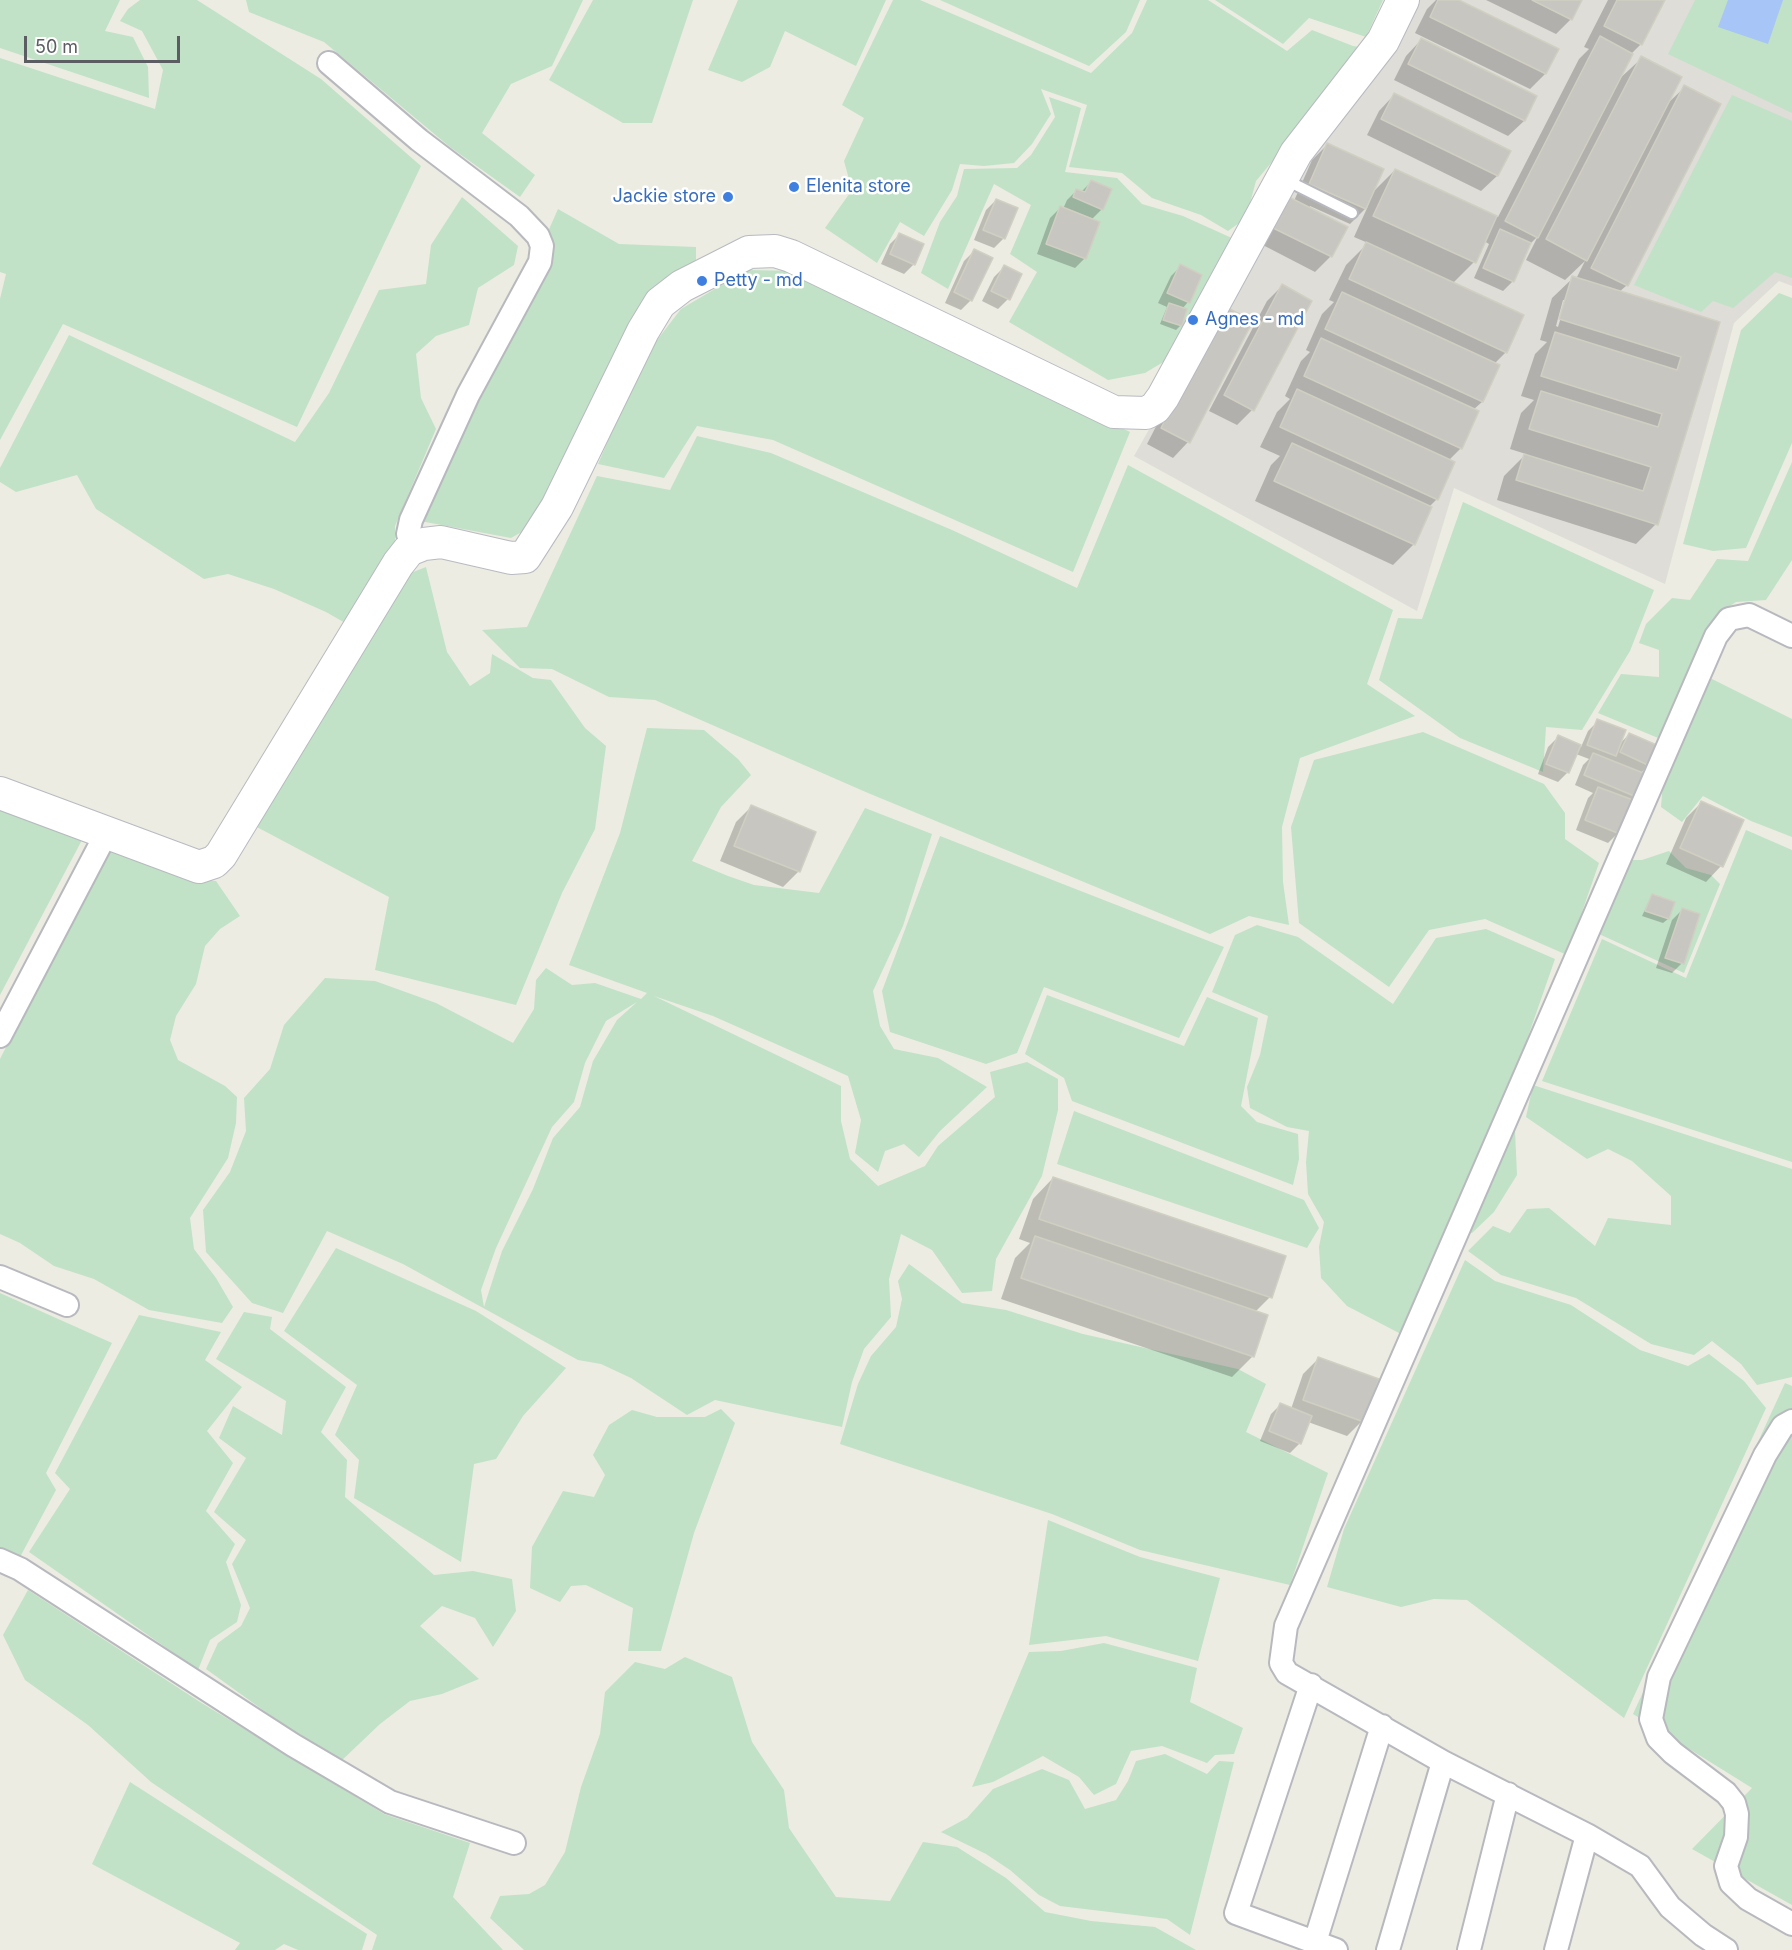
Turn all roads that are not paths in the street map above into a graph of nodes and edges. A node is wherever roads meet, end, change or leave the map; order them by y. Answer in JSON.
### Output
{"nodes":[{"id":1,"x":1403,"y":0,"type":"edge"},
{"id":2,"x":329,"y":63,"type":"dead end"},
{"id":3,"x":1281,"y":177,"type":"junction"},
{"id":4,"x":1352,"y":213,"type":"dead end"},
{"id":5,"x":416,"y":548,"type":"junction"},
{"id":6,"x":1792,"y":636,"type":"edge"},
{"id":7,"x":0,"y":793,"type":"edge"},
{"id":8,"x":107,"y":832,"type":"junction"},
{"id":9,"x":0,"y":1036,"type":"edge"},
{"id":10,"x":0,"y":1277,"type":"edge"},
{"id":11,"x":66,"y":1305,"type":"dead end"},
{"id":12,"x":1792,"y":1421,"type":"edge"},
{"id":13,"x":0,"y":1560,"type":"edge"},
{"id":14,"x":1311,"y":1685,"type":"junction"},
{"id":15,"x":1382,"y":1726,"type":"junction"},
{"id":16,"x":1443,"y":1762,"type":"junction"},
{"id":17,"x":1509,"y":1794,"type":"junction"},
{"id":18,"x":1587,"y":1834,"type":"junction"},
{"id":19,"x":514,"y":1843,"type":"dead end"},
{"id":20,"x":1792,"y":1924,"type":"edge"},
{"id":21,"x":1314,"y":1942,"type":"junction"},
{"id":22,"x":1335,"y":1950,"type":"edge"},
{"id":23,"x":1388,"y":1950,"type":"edge"},
{"id":24,"x":1468,"y":1950,"type":"edge"},
{"id":25,"x":1556,"y":1950,"type":"edge"},
{"id":26,"x":1726,"y":1950,"type":"edge"}],
"edges":[{"from":1,"to":3,"type":"street"},
{"from":2,"to":5,"type":"street"},
{"from":3,"to":4,"type":"lane"},
{"from":3,"to":5,"type":"street"},
{"from":5,"to":8,"type":"street"},
{"from":6,"to":14,"type":"street"},
{"from":7,"to":8,"type":"street"},
{"from":8,"to":9,"type":"street"},
{"from":10,"to":11,"type":"street"},
{"from":12,"to":20,"type":"street"},
{"from":13,"to":19,"type":"street"},
{"from":14,"to":15,"type":"street"},
{"from":14,"to":21,"type":"street"},
{"from":15,"to":16,"type":"street"},
{"from":15,"to":21,"type":"street"},
{"from":16,"to":17,"type":"street"},
{"from":16,"to":23,"type":"street"},
{"from":17,"to":18,"type":"street"},
{"from":17,"to":24,"type":"street"},
{"from":18,"to":25,"type":"street"},
{"from":18,"to":26,"type":"street"},
{"from":21,"to":22,"type":"street"}]}
